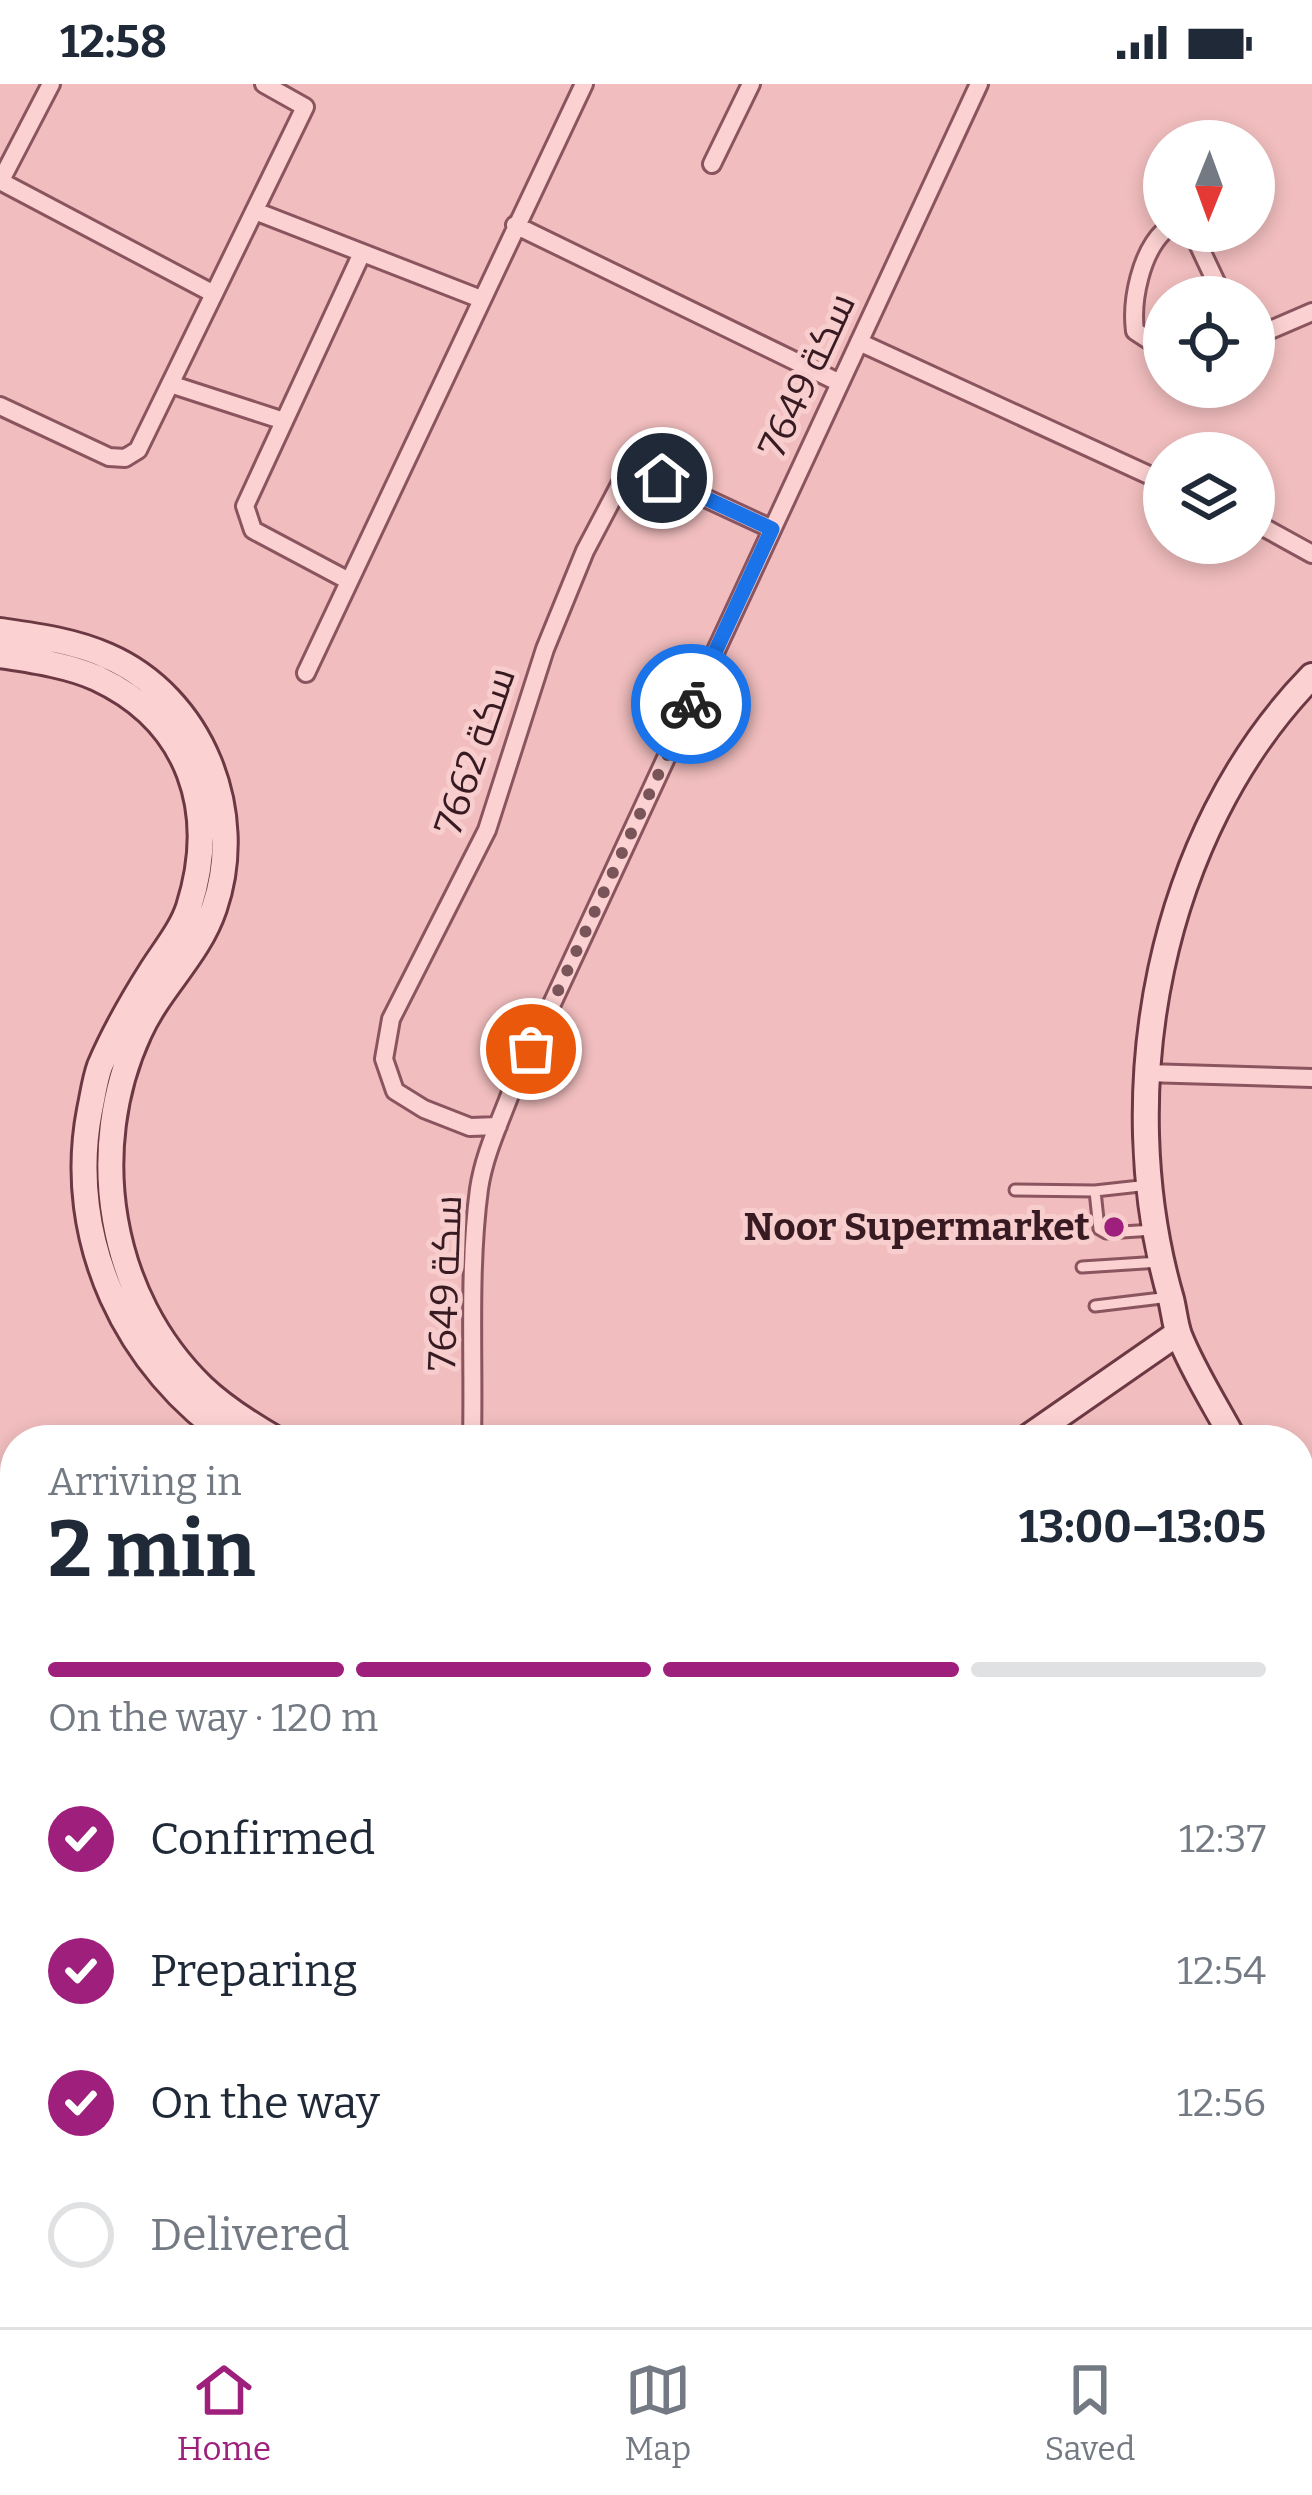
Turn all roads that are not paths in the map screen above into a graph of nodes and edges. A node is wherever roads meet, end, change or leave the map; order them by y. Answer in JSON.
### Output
{"nodes":[{"id":1,"x":51,"y":84,"type":"edge"},
{"id":2,"x":264,"y":84,"type":"edge"},
{"id":3,"x":584,"y":84,"type":"edge"},
{"id":4,"x":751,"y":84,"type":"edge"},
{"id":5,"x":979,"y":84,"type":"edge"},
{"id":6,"x":712,"y":164,"type":"dead end"},
{"id":7,"x":0,"y":181,"type":"edge"},
{"id":8,"x":255,"y":211,"type":"junction"},
{"id":9,"x":515,"y":225,"type":"junction"},
{"id":10,"x":1151,"y":252,"type":"edge"},
{"id":11,"x":362,"y":253,"type":"junction"},
{"id":12,"x":214,"y":294,"type":"junction"},
{"id":13,"x":481,"y":299,"type":"junction"},
{"id":14,"x":1312,"y":312,"type":"edge"},
{"id":15,"x":1275,"y":328,"type":"edge"},
{"id":16,"x":1143,"y":336,"type":"edge"},
{"id":17,"x":860,"y":342,"type":"junction"},
{"id":18,"x":840,"y":382,"type":"junction"},
{"id":19,"x":170,"y":384,"type":"junction"},
{"id":20,"x":0,"y":406,"type":"edge"},
{"id":21,"x":284,"y":422,"type":"junction"},
{"id":22,"x":1143,"y":472,"type":"edge"},
{"id":23,"x":772,"y":529,"type":"junction"},
{"id":24,"x":1275,"y":534,"type":"edge"},
{"id":25,"x":1312,"y":554,"type":"edge"},
{"id":26,"x":349,"y":581,"type":"junction"},
{"id":27,"x":0,"y":632,"type":"edge"},
{"id":28,"x":0,"y":656,"type":"edge"},
{"id":29,"x":306,"y":674,"type":"dead end"},
{"id":30,"x":1312,"y":676,"type":"edge"},
{"id":31,"x":1146,"y":1073,"type":"junction"},
{"id":32,"x":1312,"y":1078,"type":"edge"},
{"id":33,"x":498,"y":1126,"type":"junction"},
{"id":34,"x":1149,"y":1185,"type":"junction"},
{"id":35,"x":1015,"y":1190,"type":"dead end"},
{"id":36,"x":1095,"y":1191,"type":"junction"},
{"id":37,"x":1154,"y":1230,"type":"junction"},
{"id":38,"x":1160,"y":1262,"type":"junction"},
{"id":39,"x":1082,"y":1267,"type":"dead end"},
{"id":40,"x":1170,"y":1297,"type":"junction"},
{"id":41,"x":1095,"y":1306,"type":"dead end"},
{"id":42,"x":1178,"y":1333,"type":"junction"},
{"id":43,"x":214,"y":1425,"type":"edge"},
{"id":44,"x":256,"y":1425,"type":"edge"},
{"id":45,"x":472,"y":1425,"type":"edge"},
{"id":46,"x":1046,"y":1425,"type":"edge"},
{"id":47,"x":1226,"y":1425,"type":"edge"}],
"edges":[{"from":1,"to":7,"type":"street"},
{"from":2,"to":8,"type":"street"},
{"from":3,"to":9,"type":"street"},
{"from":4,"to":6,"type":"street"},
{"from":5,"to":17,"type":"street","name":"سكة 7649"},
{"from":7,"to":12,"type":"street"},
{"from":8,"to":11,"type":"street"},
{"from":8,"to":12,"type":"street"},
{"from":9,"to":13,"type":"street"},
{"from":9,"to":18,"type":"street"},
{"from":10,"to":16,"type":"street"},
{"from":11,"to":13,"type":"street"},
{"from":11,"to":21,"type":"street"},
{"from":12,"to":19,"type":"street"},
{"from":13,"to":26,"type":"street"},
{"from":14,"to":15,"type":"street"},
{"from":17,"to":18,"type":"street","name":"سكة 7649"},
{"from":17,"to":22,"type":"street"},
{"from":18,"to":23,"type":"street","name":"سكة 7649"},
{"from":19,"to":20,"type":"street"},
{"from":19,"to":21,"type":"street"},
{"from":21,"to":26,"type":"street"},
{"from":23,"to":33,"type":"street","name":"سكة 7649"},
{"from":23,"to":33,"type":"street","name":"سكة 7662"},
{"from":24,"to":25,"type":"street"},
{"from":26,"to":29,"type":"street"},
{"from":27,"to":44,"type":"street"},
{"from":28,"to":43,"type":"street"},
{"from":30,"to":31,"type":"street"},
{"from":31,"to":32,"type":"street"},
{"from":31,"to":34,"type":"street"},
{"from":33,"to":45,"type":"street","name":"سكة 7649"},
{"from":34,"to":36,"type":"lane"},
{"from":34,"to":37,"type":"street"},
{"from":35,"to":36,"type":"lane"},
{"from":36,"to":37,"type":"lane"},
{"from":37,"to":38,"type":"street"},
{"from":38,"to":39,"type":"lane"},
{"from":38,"to":40,"type":"street"},
{"from":40,"to":41,"type":"lane"},
{"from":40,"to":42,"type":"street"},
{"from":42,"to":46,"type":"street"},
{"from":42,"to":47,"type":"street"}]}
